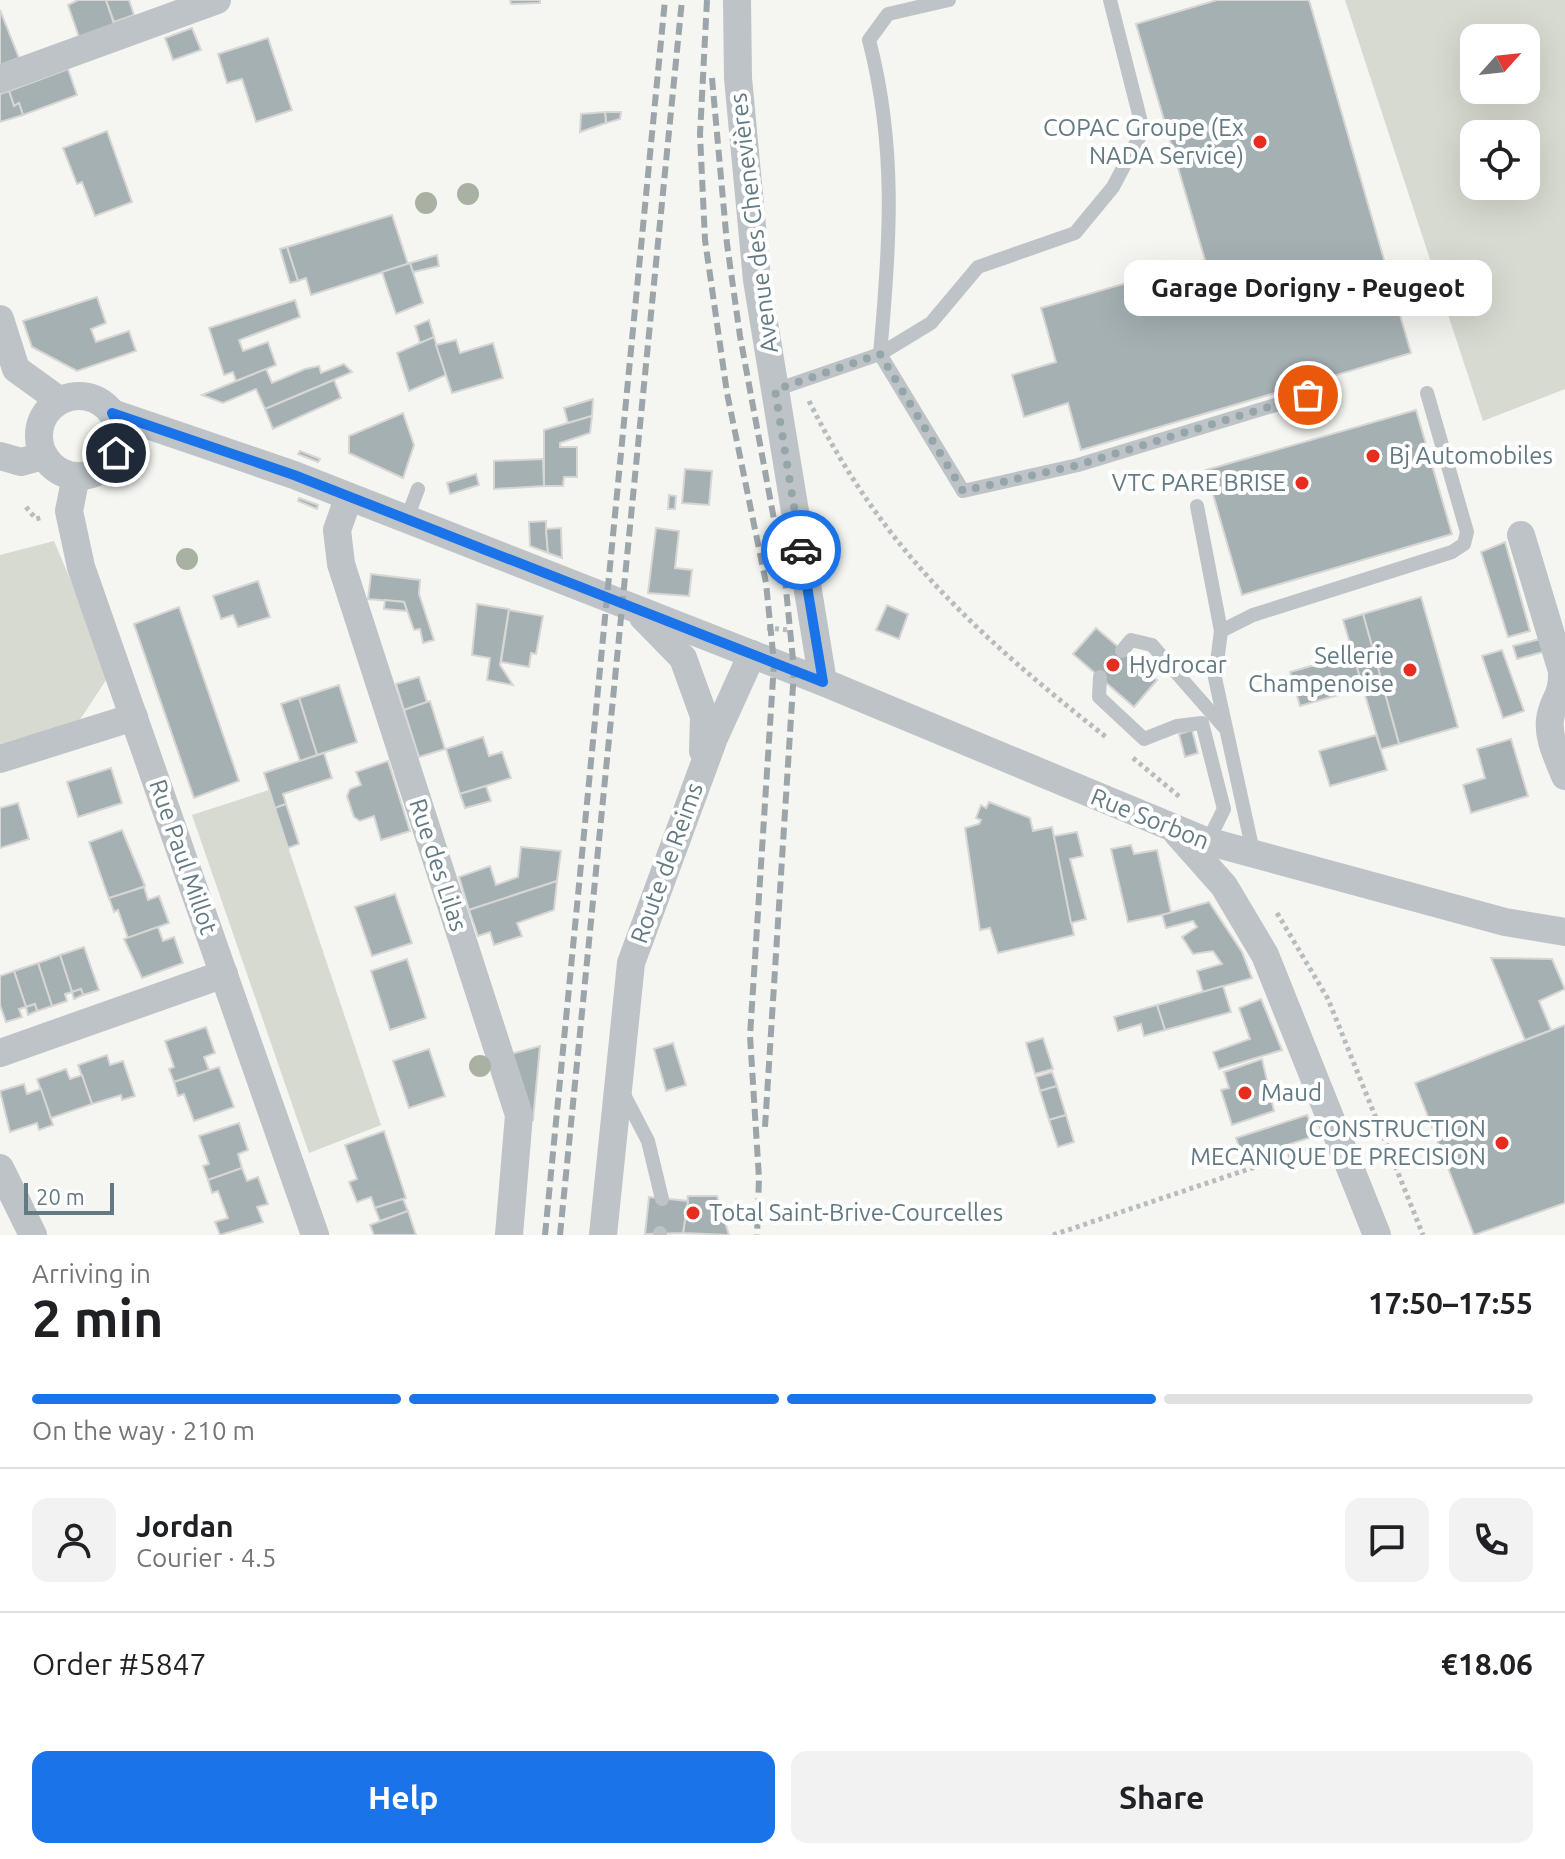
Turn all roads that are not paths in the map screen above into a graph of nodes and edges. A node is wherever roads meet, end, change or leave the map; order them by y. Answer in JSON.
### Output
{"nodes":[{"id":1,"x":217,"y":0,"type":"edge"},
{"id":2,"x":737,"y":0,"type":"edge"},
{"id":3,"x":949,"y":0,"type":"edge"},
{"id":4,"x":1110,"y":0,"type":"edge"},
{"id":5,"x":0,"y":79,"type":"edge"},
{"id":6,"x":0,"y":319,"type":"edge"},
{"id":7,"x":880,"y":354,"type":"junction"},
{"id":8,"x":8,"y":375,"type":"edge"},
{"id":9,"x":787,"y":386,"type":"junction"},
{"id":10,"x":1427,"y":393,"type":"dead end"},
{"id":11,"x":1308,"y":395,"type":"dead end"},
{"id":12,"x":59,"y":400,"type":"junction"},
{"id":13,"x":112,"y":413,"type":"junction"},
{"id":14,"x":168,"y":433,"type":"junction"},
{"id":15,"x":116,"y":453,"type":"junction"},
{"id":16,"x":0,"y":456,"type":"edge"},
{"id":17,"x":43,"y":456,"type":"junction"},
{"id":18,"x":76,"y":476,"type":"junction"},
{"id":19,"x":418,"y":489,"type":"dead end"},
{"id":20,"x":348,"y":499,"type":"junction"},
{"id":21,"x":1197,"y":506,"type":"dead end"},
{"id":22,"x":406,"y":521,"type":"junction"},
{"id":23,"x":1521,"y":535,"type":"dead end"},
{"id":24,"x":637,"y":610,"type":"junction"},
{"id":25,"x":1221,"y":631,"type":"junction"},
{"id":26,"x":1122,"y":651,"type":"dead end"},
{"id":27,"x":752,"y":654,"type":"junction"},
{"id":28,"x":1100,"y":677,"type":"dead end"},
{"id":29,"x":823,"y":682,"type":"junction"},
{"id":30,"x":1564,"y":691,"type":"edge"},
{"id":31,"x":134,"y":717,"type":"junction"},
{"id":32,"x":1226,"y":729,"type":"junction"},
{"id":33,"x":0,"y":759,"type":"edge"},
{"id":34,"x":702,"y":768,"type":"junction"},
{"id":35,"x":1565,"y":776,"type":"edge"},
{"id":36,"x":1174,"y":830,"type":"junction"},
{"id":37,"x":1203,"y":840,"type":"junction"},
{"id":38,"x":1254,"y":857,"type":"junction"},
{"id":39,"x":1565,"y":932,"type":"edge"},
{"id":40,"x":224,"y":974,"type":"junction"},
{"id":41,"x":0,"y":1053,"type":"edge"},
{"id":42,"x":616,"y":1081,"type":"junction"},
{"id":43,"x":0,"y":1168,"type":"edge"},
{"id":44,"x":662,"y":1199,"type":"dead end"},
{"id":45,"x":33,"y":1235,"type":"edge"},
{"id":46,"x":315,"y":1235,"type":"edge"},
{"id":47,"x":509,"y":1235,"type":"edge"},
{"id":48,"x":603,"y":1235,"type":"edge"},
{"id":49,"x":1377,"y":1235,"type":"edge"}],
"edges":[{"from":1,"to":5,"type":"street"},
{"from":2,"to":9,"type":"street","name":"Avenue des Chenevières"},
{"from":3,"to":7,"type":"lane"},
{"from":4,"to":7,"type":"lane"},
{"from":6,"to":8,"type":"street"},
{"from":7,"to":9,"type":"lane"},
{"from":7,"to":11,"type":"lane"},
{"from":8,"to":12,"type":"street"},
{"from":9,"to":29,"type":"street","name":"Avenue des Chenevières"},
{"from":10,"to":25,"type":"lane"},
{"from":12,"to":13,"type":"street"},
{"from":12,"to":17,"type":"street"},
{"from":13,"to":14,"type":"street","name":"Rue Sorbon"},
{"from":13,"to":15,"type":"street"},
{"from":14,"to":15,"type":"street"},
{"from":14,"to":20,"type":"street","name":"Rue Sorbon"},
{"from":15,"to":18,"type":"street"},
{"from":16,"to":17,"type":"street"},
{"from":17,"to":18,"type":"street"},
{"from":18,"to":31,"type":"street","name":"Rue Paul Millot"},
{"from":19,"to":22,"type":"lane"},
{"from":20,"to":22,"type":"street","name":"Rue Sorbon"},
{"from":20,"to":47,"type":"street","name":"Rue des Lilas"},
{"from":21,"to":25,"type":"lane"},
{"from":22,"to":24,"type":"street","name":"Rue Sorbon"},
{"from":23,"to":30,"type":"street"},
{"from":24,"to":27,"type":"street","name":"Rue Sorbon"},
{"from":24,"to":34,"type":"street"},
{"from":25,"to":32,"type":"lane"},
{"from":26,"to":32,"type":"lane"},
{"from":27,"to":29,"type":"street","name":"Rue Sorbon"},
{"from":27,"to":34,"type":"street","name":"Route de Reims"},
{"from":28,"to":37,"type":"lane"},
{"from":29,"to":36,"type":"street","name":"Rue Sorbon"},
{"from":30,"to":35,"type":"street"},
{"from":31,"to":33,"type":"street"},
{"from":31,"to":40,"type":"street","name":"Rue Paul Millot"},
{"from":32,"to":38,"type":"lane"},
{"from":34,"to":42,"type":"street","name":"Route de Reims"},
{"from":36,"to":37,"type":"street","name":"Rue Sorbon"},
{"from":36,"to":49,"type":"street"},
{"from":37,"to":38,"type":"street","name":"Rue Sorbon"},
{"from":38,"to":39,"type":"street","name":"Rue Sorbon"},
{"from":40,"to":41,"type":"street"},
{"from":40,"to":46,"type":"street","name":"Rue Paul Millot"},
{"from":42,"to":44,"type":"lane"},
{"from":42,"to":48,"type":"street","name":"Route de Reims"},
{"from":43,"to":45,"type":"street"}]}
